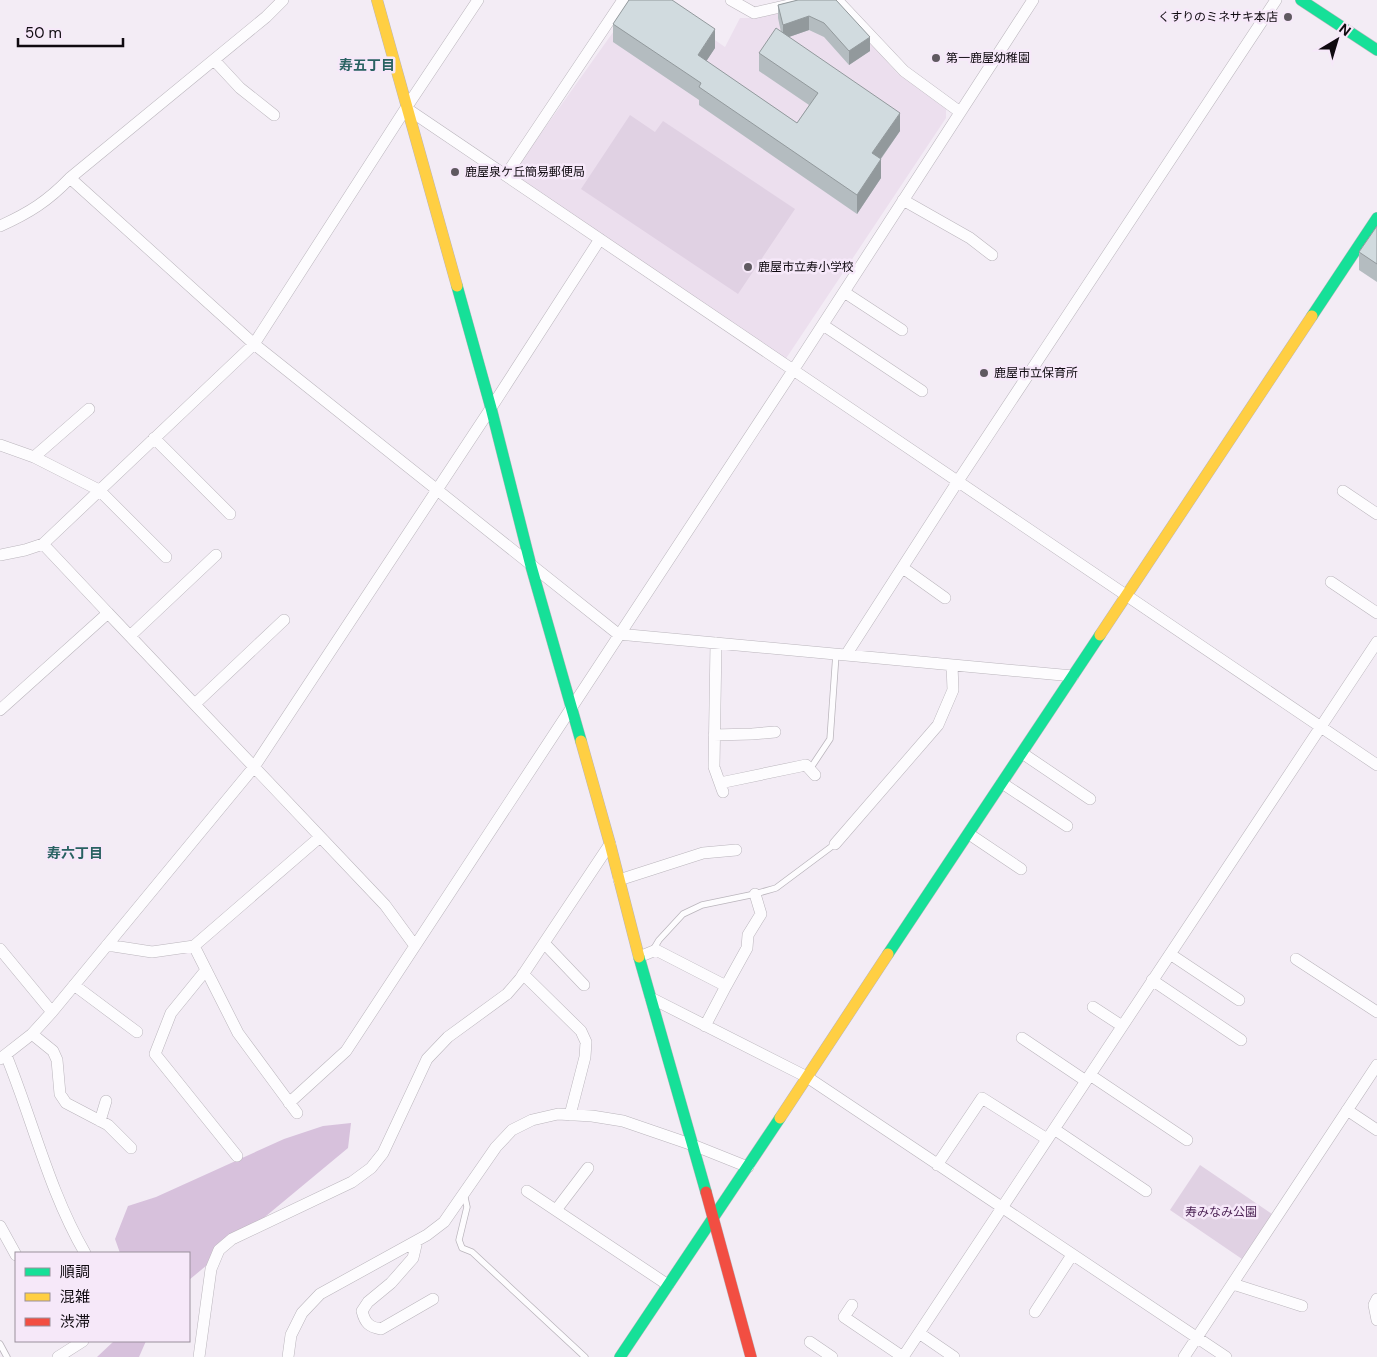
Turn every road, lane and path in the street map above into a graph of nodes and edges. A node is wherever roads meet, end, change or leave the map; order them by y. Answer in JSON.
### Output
{"nodes":[{"id":1,"x":282,"y":0,"type":"edge"},
{"id":2,"x":377,"y":0,"type":"edge"},
{"id":3,"x":478,"y":0,"type":"edge"},
{"id":4,"x":623,"y":0,"type":"edge"},
{"id":5,"x":732,"y":0,"type":"edge"},
{"id":6,"x":812,"y":0,"type":"edge"},
{"id":7,"x":837,"y":0,"type":"edge"},
{"id":8,"x":1032,"y":0,"type":"edge"},
{"id":9,"x":1276,"y":0,"type":"edge"},
{"id":10,"x":1301,"y":0,"type":"edge"},
{"id":11,"x":1377,"y":50,"type":"edge"},
{"id":12,"x":214,"y":60,"type":"junction"},
{"id":13,"x":406,"y":108,"type":"junction"},
{"id":14,"x":960,"y":112,"type":"junction"},
{"id":15,"x":274,"y":115,"type":"dead end"},
{"id":16,"x":506,"y":175,"type":"junction"},
{"id":17,"x":70,"y":178,"type":"junction"},
{"id":18,"x":903,"y":200,"type":"junction"},
{"id":19,"x":1377,"y":218,"type":"edge"},
{"id":20,"x":0,"y":226,"type":"edge"},
{"id":21,"x":600,"y":239,"type":"junction"},
{"id":22,"x":992,"y":255,"type":"dead end"},
{"id":23,"x":844,"y":292,"type":"junction"},
{"id":24,"x":823,"y":325,"type":"junction"},
{"id":25,"x":902,"y":330,"type":"dead end"},
{"id":26,"x":254,"y":344,"type":"junction"},
{"id":27,"x":794,"y":370,"type":"junction"},
{"id":28,"x":922,"y":391,"type":"dead end"},
{"id":29,"x":491,"y":408,"type":"junction"},
{"id":30,"x":89,"y":409,"type":"dead end"},
{"id":31,"x":154,"y":438,"type":"junction"},
{"id":32,"x":0,"y":445,"type":"edge"},
{"id":33,"x":34,"y":457,"type":"junction"},
{"id":34,"x":958,"y":481,"type":"junction"},
{"id":35,"x":436,"y":489,"type":"junction"},
{"id":36,"x":99,"y":490,"type":"junction"},
{"id":37,"x":1344,"y":491,"type":"dead end"},
{"id":38,"x":230,"y":514,"type":"dead end"},
{"id":39,"x":1377,"y":514,"type":"edge"},
{"id":40,"x":43,"y":544,"type":"junction"},
{"id":41,"x":0,"y":555,"type":"edge"},
{"id":42,"x":216,"y":555,"type":"dead end"},
{"id":43,"x":166,"y":557,"type":"dead end"},
{"id":44,"x":531,"y":566,"type":"junction"},
{"id":45,"x":903,"y":568,"type":"junction"},
{"id":46,"x":1332,"y":582,"type":"dead end"},
{"id":47,"x":1126,"y":596,"type":"junction"},
{"id":48,"x":945,"y":598,"type":"dead end"},
{"id":49,"x":108,"y":613,"type":"junction"},
{"id":50,"x":1377,"y":613,"type":"edge"},
{"id":51,"x":284,"y":620,"type":"dead end"},
{"id":52,"x":618,"y":634,"type":"junction"},
{"id":53,"x":130,"y":636,"type":"junction"},
{"id":54,"x":1377,"y":642,"type":"edge"},
{"id":55,"x":716,"y":643,"type":"junction"},
{"id":56,"x":841,"y":655,"type":"junction"},
{"id":57,"x":952,"y":665,"type":"junction"},
{"id":58,"x":1073,"y":676,"type":"junction"},
{"id":59,"x":195,"y":704,"type":"junction"},
{"id":60,"x":0,"y":709,"type":"edge"},
{"id":61,"x":571,"y":709,"type":"junction"},
{"id":62,"x":1321,"y":727,"type":"junction"},
{"id":63,"x":775,"y":732,"type":"dead end"},
{"id":64,"x":714,"y":735,"type":"junction"},
{"id":65,"x":1022,"y":753,"type":"junction"},
{"id":66,"x":1377,"y":765,"type":"edge"},
{"id":67,"x":254,"y":767,"type":"junction"},
{"id":68,"x":812,"y":772,"type":"joint"},
{"id":69,"x":1002,"y":783,"type":"junction"},
{"id":70,"x":1090,"y":799,"type":"dead end"},
{"id":71,"x":1067,"y":826,"type":"dead end"},
{"id":72,"x":969,"y":834,"type":"junction"},
{"id":73,"x":320,"y":836,"type":"junction"},
{"id":74,"x":610,"y":844,"type":"junction"},
{"id":75,"x":835,"y":844,"type":"joint"},
{"id":76,"x":736,"y":850,"type":"dead end"},
{"id":77,"x":1021,"y":869,"type":"dead end"},
{"id":78,"x":619,"y":880,"type":"junction"},
{"id":79,"x":755,"y":894,"type":"junction"},
{"id":80,"x":544,"y":943,"type":"junction"},
{"id":81,"x":107,"y":944,"type":"junction"},
{"id":82,"x":194,"y":946,"type":"junction"},
{"id":83,"x":415,"y":946,"type":"junction"},
{"id":84,"x":0,"y":949,"type":"edge"},
{"id":85,"x":652,"y":952,"type":"junction"},
{"id":86,"x":1170,"y":954,"type":"junction"},
{"id":87,"x":639,"y":956,"type":"junction"},
{"id":88,"x":1296,"y":959,"type":"dead end"},
{"id":89,"x":206,"y":970,"type":"junction"},
{"id":90,"x":523,"y":974,"type":"junction"},
{"id":91,"x":1152,"y":980,"type":"junction"},
{"id":92,"x":74,"y":985,"type":"junction"},
{"id":93,"x":584,"y":985,"type":"dead end"},
{"id":94,"x":726,"y":986,"type":"junction"},
{"id":95,"x":651,"y":998,"type":"junction"},
{"id":96,"x":1239,"y":1000,"type":"dead end"},
{"id":97,"x":1093,"y":1007,"type":"dead end"},
{"id":98,"x":52,"y":1012,"type":"junction"},
{"id":99,"x":1377,"y":1012,"type":"edge"},
{"id":100,"x":705,"y":1026,"type":"junction"},
{"id":101,"x":1122,"y":1026,"type":"junction"},
{"id":102,"x":137,"y":1032,"type":"dead end"},
{"id":103,"x":32,"y":1034,"type":"junction"},
{"id":104,"x":1022,"y":1038,"type":"dead end"},
{"id":105,"x":1241,"y":1040,"type":"dead end"},
{"id":106,"x":3,"y":1057,"type":"edge"},
{"id":107,"x":1377,"y":1065,"type":"edge"},
{"id":108,"x":807,"y":1077,"type":"junction"},
{"id":109,"x":1088,"y":1078,"type":"junction"},
{"id":110,"x":106,"y":1101,"type":"dead end"},
{"id":111,"x":289,"y":1102,"type":"junction"},
{"id":112,"x":1347,"y":1110,"type":"junction"},
{"id":113,"x":297,"y":1113,"type":"dead end"},
{"id":114,"x":570,"y":1115,"type":"junction"},
{"id":115,"x":100,"y":1121,"type":"junction"},
{"id":116,"x":1377,"y":1130,"type":"edge"},
{"id":117,"x":1050,"y":1134,"type":"junction"},
{"id":118,"x":1187,"y":1140,"type":"dead end"},
{"id":119,"x":693,"y":1146,"type":"junction"},
{"id":120,"x":130,"y":1148,"type":"dead end"},
{"id":121,"x":237,"y":1156,"type":"dead end"},
{"id":122,"x":937,"y":1165,"type":"junction"},
{"id":123,"x":748,"y":1167,"type":"junction"},
{"id":124,"x":588,"y":1168,"type":"dead end"},
{"id":125,"x":527,"y":1191,"type":"dead end"},
{"id":126,"x":1146,"y":1191,"type":"dead end"},
{"id":127,"x":464,"y":1193,"type":"junction"},
{"id":128,"x":1001,"y":1208,"type":"junction"},
{"id":129,"x":556,"y":1210,"type":"junction"},
{"id":130,"x":713,"y":1219,"type":"junction"},
{"id":131,"x":0,"y":1226,"type":"edge"},
{"id":132,"x":416,"y":1241,"type":"junction"},
{"id":133,"x":84,"y":1252,"type":"edge"},
{"id":134,"x":15,"y":1253,"type":"edge"},
{"id":135,"x":1072,"y":1255,"type":"junction"},
{"id":136,"x":1233,"y":1284,"type":"junction"},
{"id":137,"x":668,"y":1285,"type":"junction"},
{"id":138,"x":433,"y":1299,"type":"dead end"},
{"id":139,"x":1377,"y":1299,"type":"edge"},
{"id":140,"x":852,"y":1305,"type":"dead end"},
{"id":141,"x":1302,"y":1306,"type":"dead end"},
{"id":142,"x":1035,"y":1312,"type":"dead end"},
{"id":143,"x":1377,"y":1320,"type":"edge"},
{"id":144,"x":919,"y":1333,"type":"junction"},
{"id":145,"x":1197,"y":1338,"type":"junction"},
{"id":146,"x":810,"y":1342,"type":"dead end"},
{"id":147,"x":0,"y":1344,"type":"edge"},
{"id":148,"x":67,"y":1345,"type":"edge"},
{"id":149,"x":7,"y":1357,"type":"edge"},
{"id":150,"x":58,"y":1357,"type":"edge"},
{"id":151,"x":199,"y":1357,"type":"edge"},
{"id":152,"x":288,"y":1357,"type":"edge"},
{"id":153,"x":584,"y":1357,"type":"edge"},
{"id":154,"x":620,"y":1357,"type":"edge"},
{"id":155,"x":751,"y":1357,"type":"edge"},
{"id":156,"x":832,"y":1357,"type":"edge"},
{"id":157,"x":903,"y":1357,"type":"edge"},
{"id":158,"x":954,"y":1357,"type":"edge"},
{"id":159,"x":1184,"y":1357,"type":"edge"},
{"id":160,"x":1226,"y":1357,"type":"edge"}],
"edges":[{"from":1,"to":12,"type":"street"},
{"from":2,"to":13,"type":"street"},
{"from":3,"to":13,"type":"street"},
{"from":4,"to":16,"type":"street"},
{"from":5,"to":6,"type":"street"},
{"from":7,"to":14,"type":"street"},
{"from":8,"to":14,"type":"street"},
{"from":9,"to":34,"type":"street"},
{"from":10,"to":11,"type":"street"},
{"from":12,"to":15,"type":"street"},
{"from":12,"to":17,"type":"street"},
{"from":13,"to":16,"type":"street"},
{"from":13,"to":26,"type":"street"},
{"from":13,"to":29,"type":"street"},
{"from":14,"to":18,"type":"street"},
{"from":16,"to":21,"type":"street"},
{"from":17,"to":20,"type":"street"},
{"from":17,"to":26,"type":"street"},
{"from":18,"to":22,"type":"street"},
{"from":18,"to":23,"type":"street"},
{"from":19,"to":47,"type":"street"},
{"from":21,"to":27,"type":"street"},
{"from":21,"to":29,"type":"street"},
{"from":23,"to":24,"type":"street"},
{"from":23,"to":25,"type":"street"},
{"from":24,"to":27,"type":"street"},
{"from":24,"to":28,"type":"street"},
{"from":26,"to":31,"type":"street"},
{"from":26,"to":35,"type":"street"},
{"from":27,"to":34,"type":"street"},
{"from":27,"to":52,"type":"street"},
{"from":29,"to":35,"type":"street"},
{"from":29,"to":44,"type":"street"},
{"from":30,"to":33,"type":"street"},
{"from":31,"to":36,"type":"street"},
{"from":31,"to":38,"type":"street"},
{"from":32,"to":33,"type":"street"},
{"from":33,"to":36,"type":"street"},
{"from":34,"to":45,"type":"street"},
{"from":34,"to":47,"type":"street"},
{"from":35,"to":44,"type":"street"},
{"from":35,"to":67,"type":"street"},
{"from":36,"to":40,"type":"street"},
{"from":36,"to":43,"type":"street"},
{"from":37,"to":39,"type":"street"},
{"from":40,"to":41,"type":"street"},
{"from":40,"to":49,"type":"street"},
{"from":42,"to":53,"type":"street"},
{"from":44,"to":52,"type":"street"},
{"from":44,"to":61,"type":"street"},
{"from":45,"to":48,"type":"street"},
{"from":45,"to":56,"type":"street"},
{"from":46,"to":50,"type":"street"},
{"from":47,"to":58,"type":"street"},
{"from":47,"to":62,"type":"street"},
{"from":49,"to":53,"type":"street"},
{"from":49,"to":60,"type":"street"},
{"from":51,"to":59,"type":"street"},
{"from":52,"to":55,"type":"street"},
{"from":52,"to":61,"type":"street"},
{"from":53,"to":59,"type":"street"},
{"from":54,"to":62,"type":"street"},
{"from":55,"to":56,"type":"street"},
{"from":55,"to":64,"type":"street"},
{"from":56,"to":57,"type":"street"},
{"from":56,"to":68,"type":"lane"},
{"from":57,"to":58,"type":"street"},
{"from":57,"to":75,"type":"street"},
{"from":58,"to":65,"type":"street"},
{"from":59,"to":67,"type":"street"},
{"from":61,"to":74,"type":"street"},
{"from":61,"to":83,"type":"street"},
{"from":62,"to":66,"type":"street"},
{"from":62,"to":86,"type":"street"},
{"from":63,"to":64,"type":"street"},
{"from":64,"to":68,"type":"street"},
{"from":65,"to":69,"type":"street"},
{"from":65,"to":70,"type":"street"},
{"from":67,"to":73,"type":"street"},
{"from":67,"to":81,"type":"street"},
{"from":69,"to":71,"type":"street"},
{"from":69,"to":72,"type":"street"},
{"from":72,"to":77,"type":"street"},
{"from":72,"to":108,"type":"street"},
{"from":73,"to":82,"type":"street"},
{"from":73,"to":83,"type":"street"},
{"from":74,"to":78,"type":"street"},
{"from":74,"to":80,"type":"street"},
{"from":75,"to":79,"type":"lane"},
{"from":76,"to":78,"type":"street"},
{"from":78,"to":87,"type":"street"},
{"from":79,"to":85,"type":"lane"},
{"from":79,"to":94,"type":"street"},
{"from":80,"to":90,"type":"street"},
{"from":80,"to":93,"type":"street"},
{"from":81,"to":82,"type":"street"},
{"from":81,"to":92,"type":"street"},
{"from":82,"to":89,"type":"street"},
{"from":83,"to":111,"type":"street"},
{"from":84,"to":98,"type":"street"},
{"from":85,"to":87,"type":"street"},
{"from":85,"to":94,"type":"street"},
{"from":86,"to":91,"type":"street"},
{"from":86,"to":96,"type":"street"},
{"from":87,"to":95,"type":"street"},
{"from":88,"to":99,"type":"street"},
{"from":89,"to":111,"type":"street"},
{"from":89,"to":121,"type":"street"},
{"from":90,"to":114,"type":"street"},
{"from":90,"to":151,"type":"street"},
{"from":91,"to":101,"type":"street"},
{"from":91,"to":105,"type":"street"},
{"from":92,"to":98,"type":"street"},
{"from":92,"to":102,"type":"street"},
{"from":94,"to":100,"type":"street"},
{"from":95,"to":100,"type":"street"},
{"from":95,"to":119,"type":"street"},
{"from":97,"to":101,"type":"street"},
{"from":98,"to":103,"type":"street"},
{"from":100,"to":108,"type":"street"},
{"from":101,"to":109,"type":"street"},
{"from":103,"to":106,"type":"street"},
{"from":103,"to":115,"type":"street"},
{"from":104,"to":109,"type":"street"},
{"from":106,"to":133,"type":"street"},
{"from":107,"to":112,"type":"street"},
{"from":108,"to":122,"type":"street"},
{"from":108,"to":123,"type":"street"},
{"from":109,"to":117,"type":"street"},
{"from":109,"to":118,"type":"street"},
{"from":110,"to":115,"type":"street"},
{"from":111,"to":113,"type":"street"},
{"from":112,"to":116,"type":"street"},
{"from":112,"to":136,"type":"street"},
{"from":114,"to":119,"type":"street"},
{"from":114,"to":127,"type":"street"},
{"from":115,"to":120,"type":"street"},
{"from":117,"to":122,"type":"street"},
{"from":117,"to":126,"type":"street"},
{"from":117,"to":128,"type":"street"},
{"from":119,"to":123,"type":"street"},
{"from":119,"to":130,"type":"street"},
{"from":122,"to":128,"type":"street"},
{"from":123,"to":130,"type":"street"},
{"from":124,"to":129,"type":"street"},
{"from":125,"to":129,"type":"street"},
{"from":127,"to":132,"type":"street"},
{"from":127,"to":153,"type":"lane"},
{"from":128,"to":135,"type":"street"},
{"from":128,"to":144,"type":"street"},
{"from":129,"to":137,"type":"street"},
{"from":130,"to":137,"type":"street"},
{"from":130,"to":155,"type":"street"},
{"from":131,"to":134,"type":"street"},
{"from":132,"to":138,"type":"street"},
{"from":132,"to":152,"type":"street"},
{"from":135,"to":142,"type":"street"},
{"from":135,"to":145,"type":"street"},
{"from":136,"to":141,"type":"street"},
{"from":136,"to":145,"type":"street"},
{"from":137,"to":154,"type":"street"},
{"from":139,"to":143,"type":"street"},
{"from":140,"to":157,"type":"street"},
{"from":144,"to":157,"type":"street"},
{"from":144,"to":158,"type":"street"},
{"from":145,"to":159,"type":"street"},
{"from":145,"to":160,"type":"street"},
{"from":146,"to":156,"type":"street"},
{"from":147,"to":149,"type":"lane"},
{"from":148,"to":150,"type":"street"}]}
